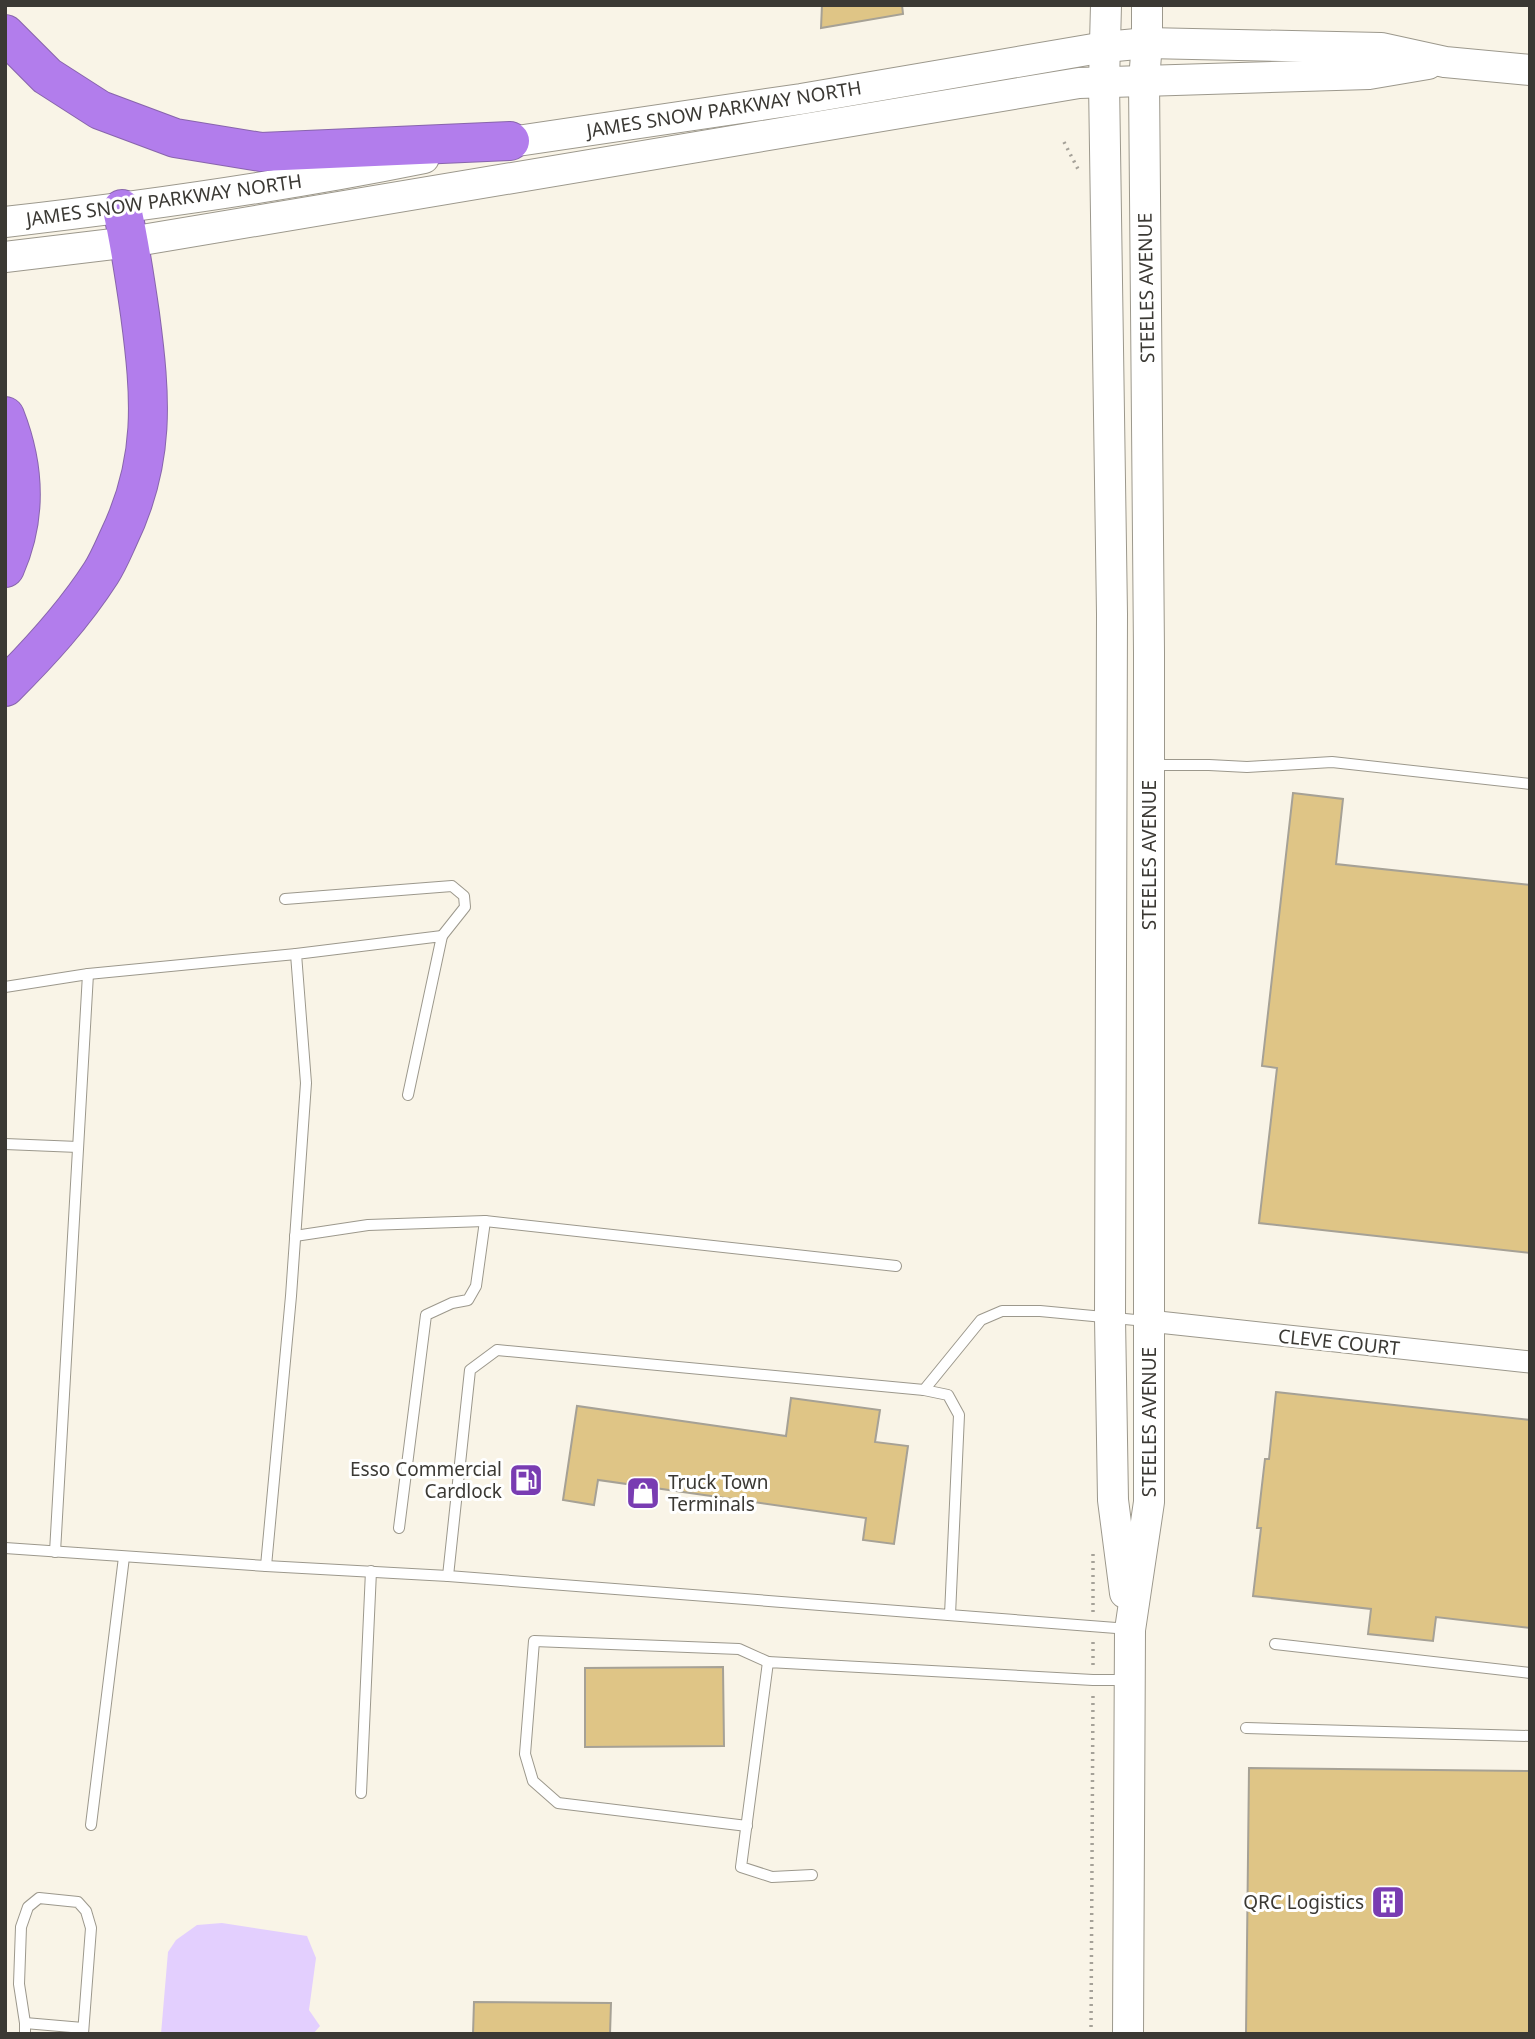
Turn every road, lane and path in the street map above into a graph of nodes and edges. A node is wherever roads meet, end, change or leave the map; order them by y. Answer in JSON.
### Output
{"nodes":[{"id":1,"x":1106,"y":5,"type":"edge"},
{"id":2,"x":1147,"y":5,"type":"edge"},
{"id":3,"x":5,"y":34,"type":"edge"},
{"id":4,"x":1147,"y":43,"type":"junction"},
{"id":5,"x":1105,"y":47,"type":"junction"},
{"id":6,"x":1445,"y":62,"type":"junction"},
{"id":7,"x":1530,"y":70,"type":"edge"},
{"id":8,"x":1144,"y":80,"type":"junction"},
{"id":9,"x":1104,"y":82,"type":"junction"},
{"id":10,"x":510,"y":141,"type":"junction"},
{"id":11,"x":5,"y":222,"type":"edge"},
{"id":12,"x":126,"y":225,"type":"junction"},
{"id":13,"x":5,"y":257,"type":"edge"},
{"id":14,"x":5,"y":416,"type":"edge"},
{"id":15,"x":5,"y":568,"type":"edge"},
{"id":16,"x":5,"y":687,"type":"edge"},
{"id":17,"x":1149,"y":766,"type":"junction"},
{"id":18,"x":1530,"y":783,"type":"edge"},
{"id":19,"x":285,"y":899,"type":"dead end"},
{"id":20,"x":442,"y":936,"type":"junction"},
{"id":21,"x":296,"y":954,"type":"junction"},
{"id":22,"x":88,"y":974,"type":"junction"},
{"id":23,"x":5,"y":987,"type":"edge"},
{"id":24,"x":408,"y":1095,"type":"dead end"},
{"id":25,"x":5,"y":1144,"type":"edge"},
{"id":26,"x":78,"y":1147,"type":"junction"},
{"id":27,"x":485,"y":1221,"type":"junction"},
{"id":28,"x":295,"y":1236,"type":"junction"},
{"id":29,"x":896,"y":1266,"type":"dead end"},
{"id":30,"x":1110,"y":1318,"type":"junction"},
{"id":31,"x":1149,"y":1321,"type":"junction"},
{"id":32,"x":1530,"y":1362,"type":"edge"},
{"id":33,"x":924,"y":1390,"type":"junction"},
{"id":34,"x":399,"y":1528,"type":"dead end"},
{"id":35,"x":5,"y":1548,"type":"edge"},
{"id":36,"x":55,"y":1552,"type":"junction"},
{"id":37,"x":124,"y":1557,"type":"junction"},
{"id":38,"x":266,"y":1566,"type":"junction"},
{"id":39,"x":371,"y":1571,"type":"junction"},
{"id":40,"x":448,"y":1576,"type":"junction"},
{"id":41,"x":950,"y":1615,"type":"junction"},
{"id":42,"x":1130,"y":1630,"type":"junction"},
{"id":43,"x":1275,"y":1644,"type":"dead end"},
{"id":44,"x":768,"y":1662,"type":"junction"},
{"id":45,"x":1530,"y":1673,"type":"edge"},
{"id":46,"x":1130,"y":1680,"type":"junction"},
{"id":47,"x":1246,"y":1728,"type":"dead end"},
{"id":48,"x":1530,"y":1736,"type":"edge"},
{"id":49,"x":361,"y":1793,"type":"dead end"},
{"id":50,"x":91,"y":1825,"type":"dead end"},
{"id":51,"x":747,"y":1826,"type":"junction"},
{"id":52,"x":812,"y":1875,"type":"dead end"},
{"id":53,"x":25,"y":2028,"type":"edge"},
{"id":54,"x":83,"y":2031,"type":"edge"},
{"id":55,"x":1128,"y":2034,"type":"edge"}],
"edges":[{"from":1,"to":5,"type":"main road","name":"STEELES AVENUE"},
{"from":2,"to":4,"type":"main road","name":"STEELES AVENUE"},
{"from":3,"to":10,"type":"highway"},
{"from":4,"to":5,"type":"main road","name":"JAMES SNOW PARKWAY NORTH"},
{"from":4,"to":6,"type":"main road","name":"JAMES SNOW PARKWAY NORTH"},
{"from":4,"to":8,"type":"main road","name":"STEELES AVENUE"},
{"from":5,"to":9,"type":"main road","name":"STEELES AVENUE"},
{"from":5,"to":10,"type":"main road","name":"JAMES SNOW PARKWAY NORTH"},
{"from":6,"to":7,"type":"main road","name":"JAMES SNOW PARKWAY NORTH"},
{"from":6,"to":8,"type":"main road","name":"JAMES SNOW PARKWAY NORTH"},
{"from":8,"to":9,"type":"main road","name":"JAMES SNOW PARKWAY NORTH"},
{"from":8,"to":17,"type":"main road","name":"STEELES AVENUE"},
{"from":9,"to":12,"type":"main road","name":"JAMES SNOW PARKWAY NORTH"},
{"from":9,"to":30,"type":"main road","name":"STEELES AVENUE"},
{"from":10,"to":12,"type":"main road","name":"JAMES SNOW PARKWAY NORTH"},
{"from":11,"to":12,"type":"main road","name":"JAMES SNOW PARKWAY NORTH"},
{"from":12,"to":13,"type":"main road","name":"JAMES SNOW PARKWAY NORTH"},
{"from":12,"to":16,"type":"highway"},
{"from":14,"to":15,"type":"highway"},
{"from":17,"to":18,"type":"lane"},
{"from":17,"to":31,"type":"main road","name":"STEELES AVENUE"},
{"from":19,"to":20,"type":"lane"},
{"from":20,"to":21,"type":"lane"},
{"from":20,"to":24,"type":"lane"},
{"from":21,"to":22,"type":"lane"},
{"from":21,"to":28,"type":"lane"},
{"from":22,"to":23,"type":"lane"},
{"from":22,"to":26,"type":"lane"},
{"from":25,"to":26,"type":"lane"},
{"from":26,"to":36,"type":"lane"},
{"from":27,"to":28,"type":"lane"},
{"from":27,"to":29,"type":"lane"},
{"from":27,"to":34,"type":"lane"},
{"from":28,"to":38,"type":"lane"},
{"from":30,"to":31,"type":"lane"},
{"from":30,"to":33,"type":"lane"},
{"from":30,"to":42,"type":"main road","name":"STEELES AVENUE"},
{"from":31,"to":32,"type":"street","name":"CLEVE COURT"},
{"from":31,"to":42,"type":"main road","name":"STEELES AVENUE"},
{"from":33,"to":40,"type":"lane"},
{"from":33,"to":41,"type":"lane"},
{"from":35,"to":36,"type":"lane"},
{"from":36,"to":37,"type":"lane"},
{"from":37,"to":38,"type":"lane"},
{"from":37,"to":50,"type":"lane"},
{"from":38,"to":39,"type":"lane"},
{"from":39,"to":40,"type":"lane"},
{"from":39,"to":49,"type":"lane"},
{"from":40,"to":41,"type":"lane"},
{"from":41,"to":42,"type":"lane"},
{"from":42,"to":46,"type":"main road","name":"STEELES AVENUE"},
{"from":43,"to":45,"type":"lane"},
{"from":44,"to":46,"type":"lane"},
{"from":44,"to":51,"type":"lane"},
{"from":44,"to":51,"type":"lane"},
{"from":46,"to":55,"type":"main road","name":"STEELES AVENUE"},
{"from":47,"to":48,"type":"lane"},
{"from":51,"to":52,"type":"lane"},
{"from":53,"to":54,"type":"lane"},
{"from":53,"to":54,"type":"lane"}]}
